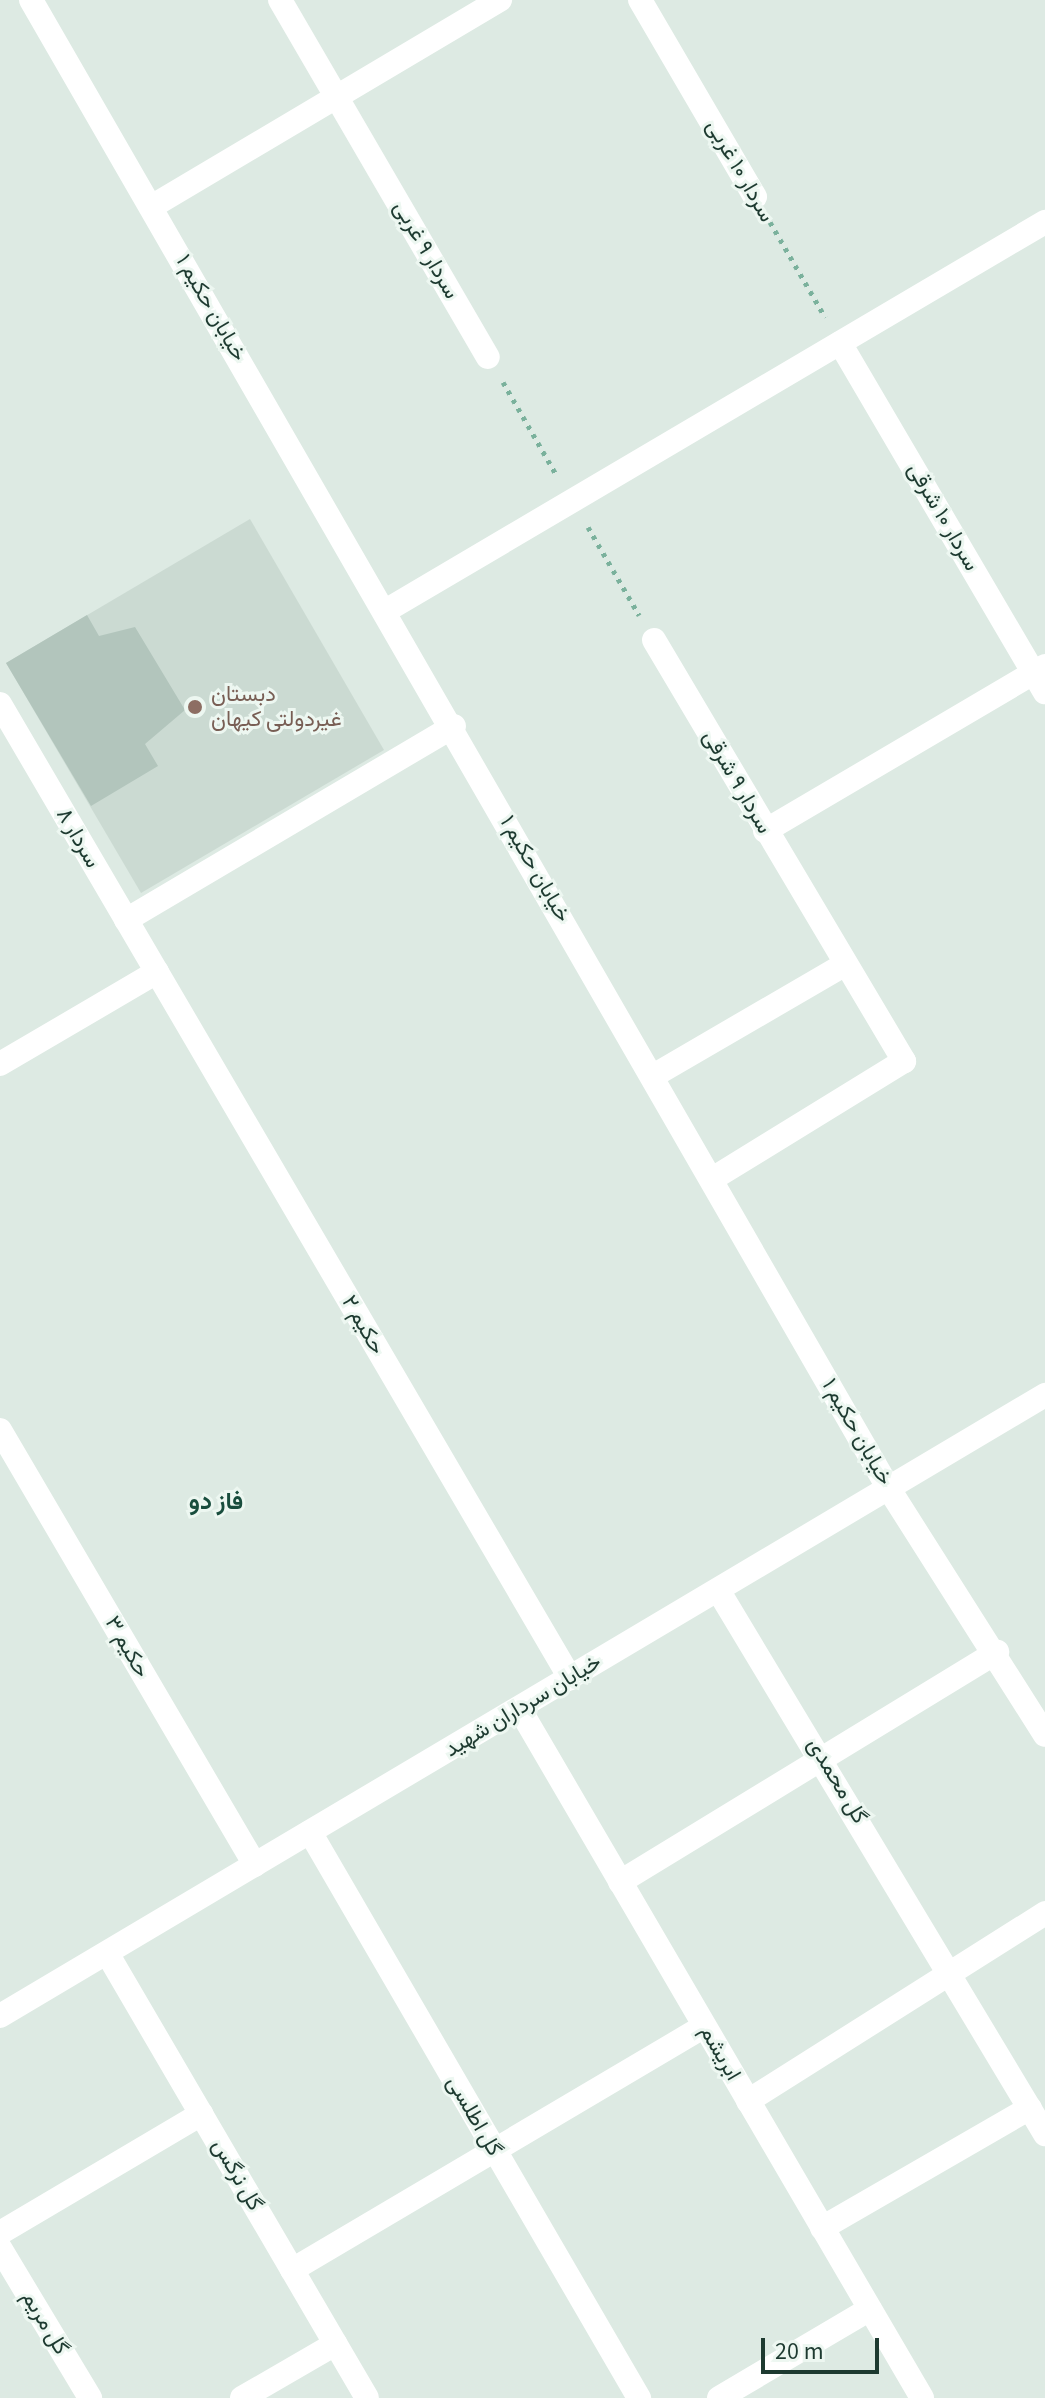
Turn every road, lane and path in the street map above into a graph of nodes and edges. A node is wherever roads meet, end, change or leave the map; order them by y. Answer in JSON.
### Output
{"nodes":[{"id":1,"x":31,"y":0,"type":"edge"},
{"id":2,"x":280,"y":0,"type":"edge"},
{"id":3,"x":500,"y":0,"type":"edge"},
{"id":4,"x":640,"y":0,"type":"edge"},
{"id":5,"x":336,"y":97,"type":"junction"},
{"id":6,"x":755,"y":197,"type":"joint"},
{"id":7,"x":151,"y":207,"type":"junction"},
{"id":8,"x":1045,"y":222,"type":"edge"},
{"id":9,"x":840,"y":343,"type":"junction"},
{"id":10,"x":488,"y":357,"type":"joint"},
{"id":11,"x":572,"y":501,"type":"junction"},
{"id":12,"x":387,"y":610,"type":"junction"},
{"id":13,"x":654,"y":640,"type":"joint"},
{"id":14,"x":1041,"y":677,"type":"edge"},
{"id":15,"x":0,"y":704,"type":"edge"},
{"id":16,"x":454,"y":726,"type":"junction"},
{"id":17,"x":765,"y":831,"type":"junction"},
{"id":18,"x":126,"y":920,"type":"junction"},
{"id":19,"x":844,"y":965,"type":"junction"},
{"id":20,"x":157,"y":972,"type":"junction"},
{"id":21,"x":0,"y":1064,"type":"edge"},
{"id":22,"x":653,"y":1076,"type":"junction"},
{"id":23,"x":712,"y":1179,"type":"junction"},
{"id":24,"x":1045,"y":1395,"type":"edge"},
{"id":25,"x":0,"y":1430,"type":"edge"},
{"id":26,"x":889,"y":1489,"type":"junction"},
{"id":27,"x":718,"y":1590,"type":"junction"},
{"id":28,"x":997,"y":1652,"type":"junction"},
{"id":29,"x":570,"y":1678,"type":"junction"},
{"id":30,"x":519,"y":1708,"type":"junction"},
{"id":31,"x":1045,"y":1735,"type":"edge"},
{"id":32,"x":824,"y":1758,"type":"junction"},
{"id":33,"x":310,"y":1832,"type":"junction"},
{"id":34,"x":255,"y":1865,"type":"junction"},
{"id":35,"x":620,"y":1882,"type":"junction"},
{"id":36,"x":1045,"y":1913,"type":"edge"},
{"id":37,"x":107,"y":1953,"type":"junction"},
{"id":38,"x":951,"y":1975,"type":"junction"},
{"id":39,"x":0,"y":2016,"type":"edge"},
{"id":40,"x":704,"y":2026,"type":"junction"},
{"id":41,"x":748,"y":2101,"type":"junction"},
{"id":42,"x":1030,"y":2108,"type":"junction"},
{"id":43,"x":201,"y":2114,"type":"junction"},
{"id":44,"x":1045,"y":2134,"type":"edge"},
{"id":45,"x":492,"y":2149,"type":"junction"},
{"id":46,"x":822,"y":2228,"type":"junction"},
{"id":47,"x":0,"y":2233,"type":"edge"},
{"id":48,"x":0,"y":2248,"type":"edge"},
{"id":49,"x":292,"y":2270,"type":"junction"},
{"id":50,"x":870,"y":2309,"type":"junction"},
{"id":51,"x":335,"y":2344,"type":"junction"},
{"id":52,"x":90,"y":2398,"type":"edge"},
{"id":53,"x":242,"y":2398,"type":"edge"},
{"id":54,"x":367,"y":2398,"type":"edge"},
{"id":55,"x":639,"y":2398,"type":"edge"},
{"id":56,"x":719,"y":2398,"type":"edge"},
{"id":57,"x":922,"y":2398,"type":"edge"}],
"edges":[{"from":1,"to":7,"type":"street","name":"خیابان حکیم ۱"},
{"from":2,"to":5,"type":"street","name":"سردار ۹ غربی"},
{"from":3,"to":5,"type":"street"},
{"from":4,"to":6,"type":"street","name":"سردار ۱۰ غربی"},
{"from":5,"to":7,"type":"street"},
{"from":5,"to":10,"type":"street","name":"سردار ۹ غربی"},
{"from":6,"to":9,"type":"path","name":"سردار ۱۰ غربی"},
{"from":7,"to":12,"type":"street","name":"خیابان حکیم ۱"},
{"from":8,"to":9,"type":"street"},
{"from":9,"to":11,"type":"street"},
{"from":9,"to":14,"type":"street","name":"سردار ۱۰ شرقی"},
{"from":10,"to":11,"type":"path"},
{"from":11,"to":12,"type":"street"},
{"from":11,"to":13,"type":"path"},
{"from":12,"to":16,"type":"street","name":"خیابان حکیم ۱"},
{"from":13,"to":17,"type":"street","name":"سردار ۹ شرقی"},
{"from":14,"to":17,"type":"street"},
{"from":15,"to":18,"type":"street","name":"سردار ۸"},
{"from":16,"to":18,"type":"street"},
{"from":16,"to":22,"type":"street","name":"خیابان حکیم ۱"},
{"from":17,"to":19,"type":"street","name":"سردار ۹ شرقی"},
{"from":18,"to":20,"type":"street","name":"سردار ۸"},
{"from":19,"to":22,"type":"street"},
{"from":19,"to":23,"type":"street","name":"سردار ۹ شرقی"},
{"from":20,"to":21,"type":"street"},
{"from":20,"to":29,"type":"street","name":"حکیم ۲"},
{"from":22,"to":23,"type":"street","name":"خیابان حکیم ۱"},
{"from":23,"to":26,"type":"street","name":"خیابان حکیم ۱"},
{"from":24,"to":26,"type":"street","name":"خیابان سرداران شهید"},
{"from":25,"to":34,"type":"street","name":"حکیم ۳"},
{"from":26,"to":27,"type":"street","name":"خیابان سرداران شهید"},
{"from":26,"to":28,"type":"street","name":"خیابان حکیم ۱"},
{"from":27,"to":29,"type":"street","name":"خیابان سرداران شهید"},
{"from":27,"to":32,"type":"street","name":"گل محمدی"},
{"from":28,"to":31,"type":"street","name":"خیابان حکیم ۱"},
{"from":28,"to":32,"type":"street"},
{"from":29,"to":30,"type":"street","name":"خیابان سرداران شهید"},
{"from":30,"to":33,"type":"street","name":"خیابان سرداران شهید"},
{"from":30,"to":35,"type":"street","name":"ابریشم"},
{"from":32,"to":35,"type":"street"},
{"from":32,"to":38,"type":"street","name":"گل محمدی"},
{"from":33,"to":34,"type":"street","name":"خیابان سرداران شهید"},
{"from":33,"to":45,"type":"street","name":"گل اطلسی"},
{"from":34,"to":37,"type":"street","name":"خیابان سرداران شهید"},
{"from":35,"to":40,"type":"street","name":"ابریشم"},
{"from":36,"to":38,"type":"street"},
{"from":37,"to":39,"type":"street","name":"خیابان سرداران شهید"},
{"from":37,"to":43,"type":"street","name":"گل نرگس"},
{"from":38,"to":41,"type":"street"},
{"from":38,"to":42,"type":"street","name":"گل محمدی"},
{"from":40,"to":41,"type":"street","name":"ابریشم"},
{"from":40,"to":45,"type":"street"},
{"from":41,"to":46,"type":"street","name":"ابریشم"},
{"from":42,"to":44,"type":"street","name":"گل محمدی"},
{"from":42,"to":46,"type":"street"},
{"from":43,"to":47,"type":"street"},
{"from":43,"to":49,"type":"street","name":"گل نرگس"},
{"from":45,"to":49,"type":"street"},
{"from":45,"to":55,"type":"street","name":"گل اطلسی"},
{"from":46,"to":50,"type":"street","name":"ابریشم"},
{"from":48,"to":52,"type":"street","name":"گل مریم"},
{"from":49,"to":51,"type":"street","name":"گل نرگس"},
{"from":50,"to":56,"type":"street"},
{"from":50,"to":57,"type":"street","name":"ابریشم"},
{"from":51,"to":53,"type":"street"},
{"from":51,"to":54,"type":"street","name":"گل نرگس"}]}
